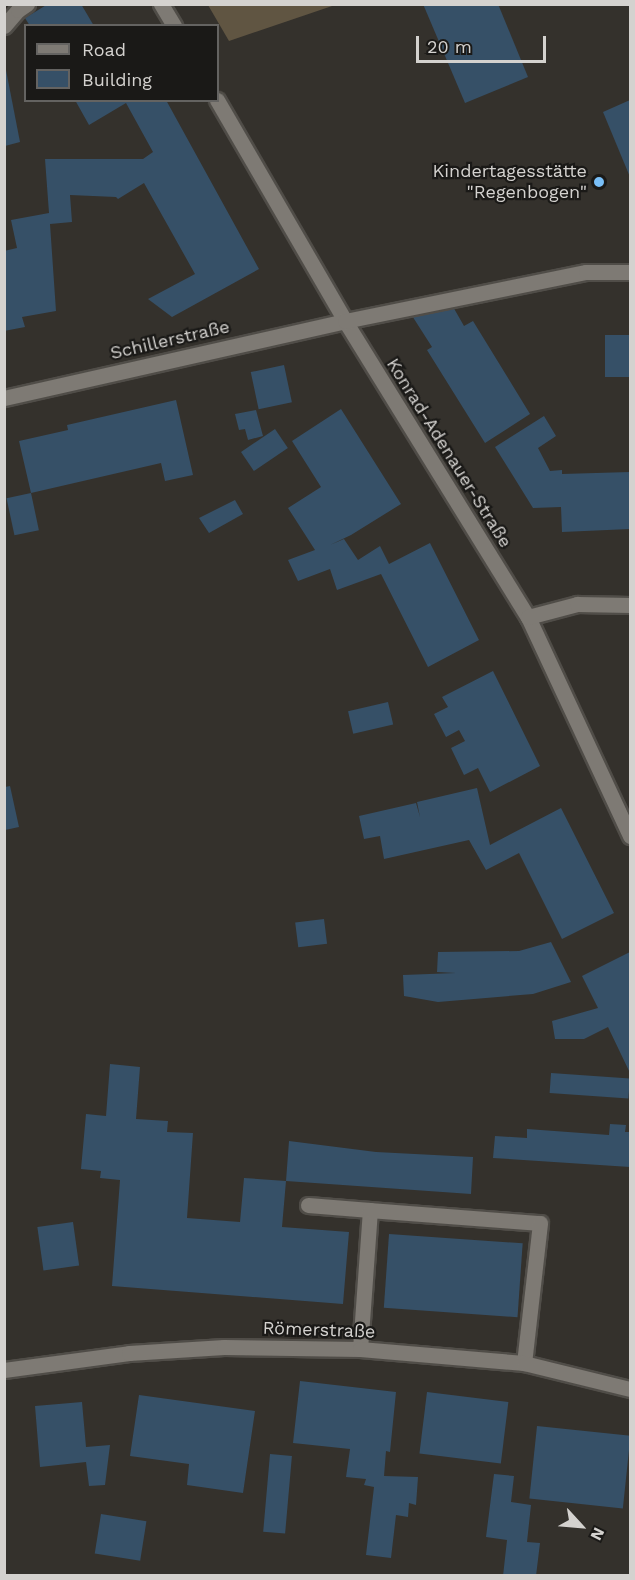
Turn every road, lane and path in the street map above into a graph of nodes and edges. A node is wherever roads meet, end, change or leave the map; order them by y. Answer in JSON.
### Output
{"nodes":[{"id":1,"x":27,"y":4,"type":"edge"},
{"id":2,"x":161,"y":4,"type":"edge"},
{"id":3,"x":173,"y":24,"type":"edge"},
{"id":4,"x":4,"y":26,"type":"edge"},
{"id":5,"x":218,"y":102,"type":"edge"},
{"id":6,"x":630,"y":272,"type":"edge"},
{"id":7,"x":345,"y":321,"type":"junction"},
{"id":8,"x":4,"y":398,"type":"edge"},
{"id":9,"x":630,"y":605,"type":"edge"},
{"id":10,"x":528,"y":617,"type":"junction"},
{"id":11,"x":630,"y":836,"type":"edge"},
{"id":12,"x":308,"y":1205,"type":"dead end"},
{"id":13,"x":370,"y":1209,"type":"junction"},
{"id":14,"x":360,"y":1349,"type":"junction"},
{"id":15,"x":524,"y":1363,"type":"junction"},
{"id":16,"x":4,"y":1370,"type":"edge"},
{"id":17,"x":630,"y":1389,"type":"edge"}],
"edges":[{"from":1,"to":4,"type":"street"},
{"from":2,"to":3,"type":"street"},
{"from":5,"to":7,"type":"street","name":"Konrad-Adenauer-Straße"},
{"from":6,"to":7,"type":"street","name":"Schillerstraße"},
{"from":7,"to":8,"type":"street","name":"Schillerstraße"},
{"from":7,"to":10,"type":"street","name":"Konrad-Adenauer-Straße"},
{"from":9,"to":10,"type":"street"},
{"from":10,"to":11,"type":"street","name":"Konrad-Adenauer-Straße"},
{"from":12,"to":13,"type":"street"},
{"from":13,"to":14,"type":"street"},
{"from":13,"to":15,"type":"street"},
{"from":14,"to":15,"type":"street","name":"Römerstraße"},
{"from":14,"to":16,"type":"street","name":"Römerstraße"},
{"from":15,"to":17,"type":"street","name":"Römerstraße"}]}
